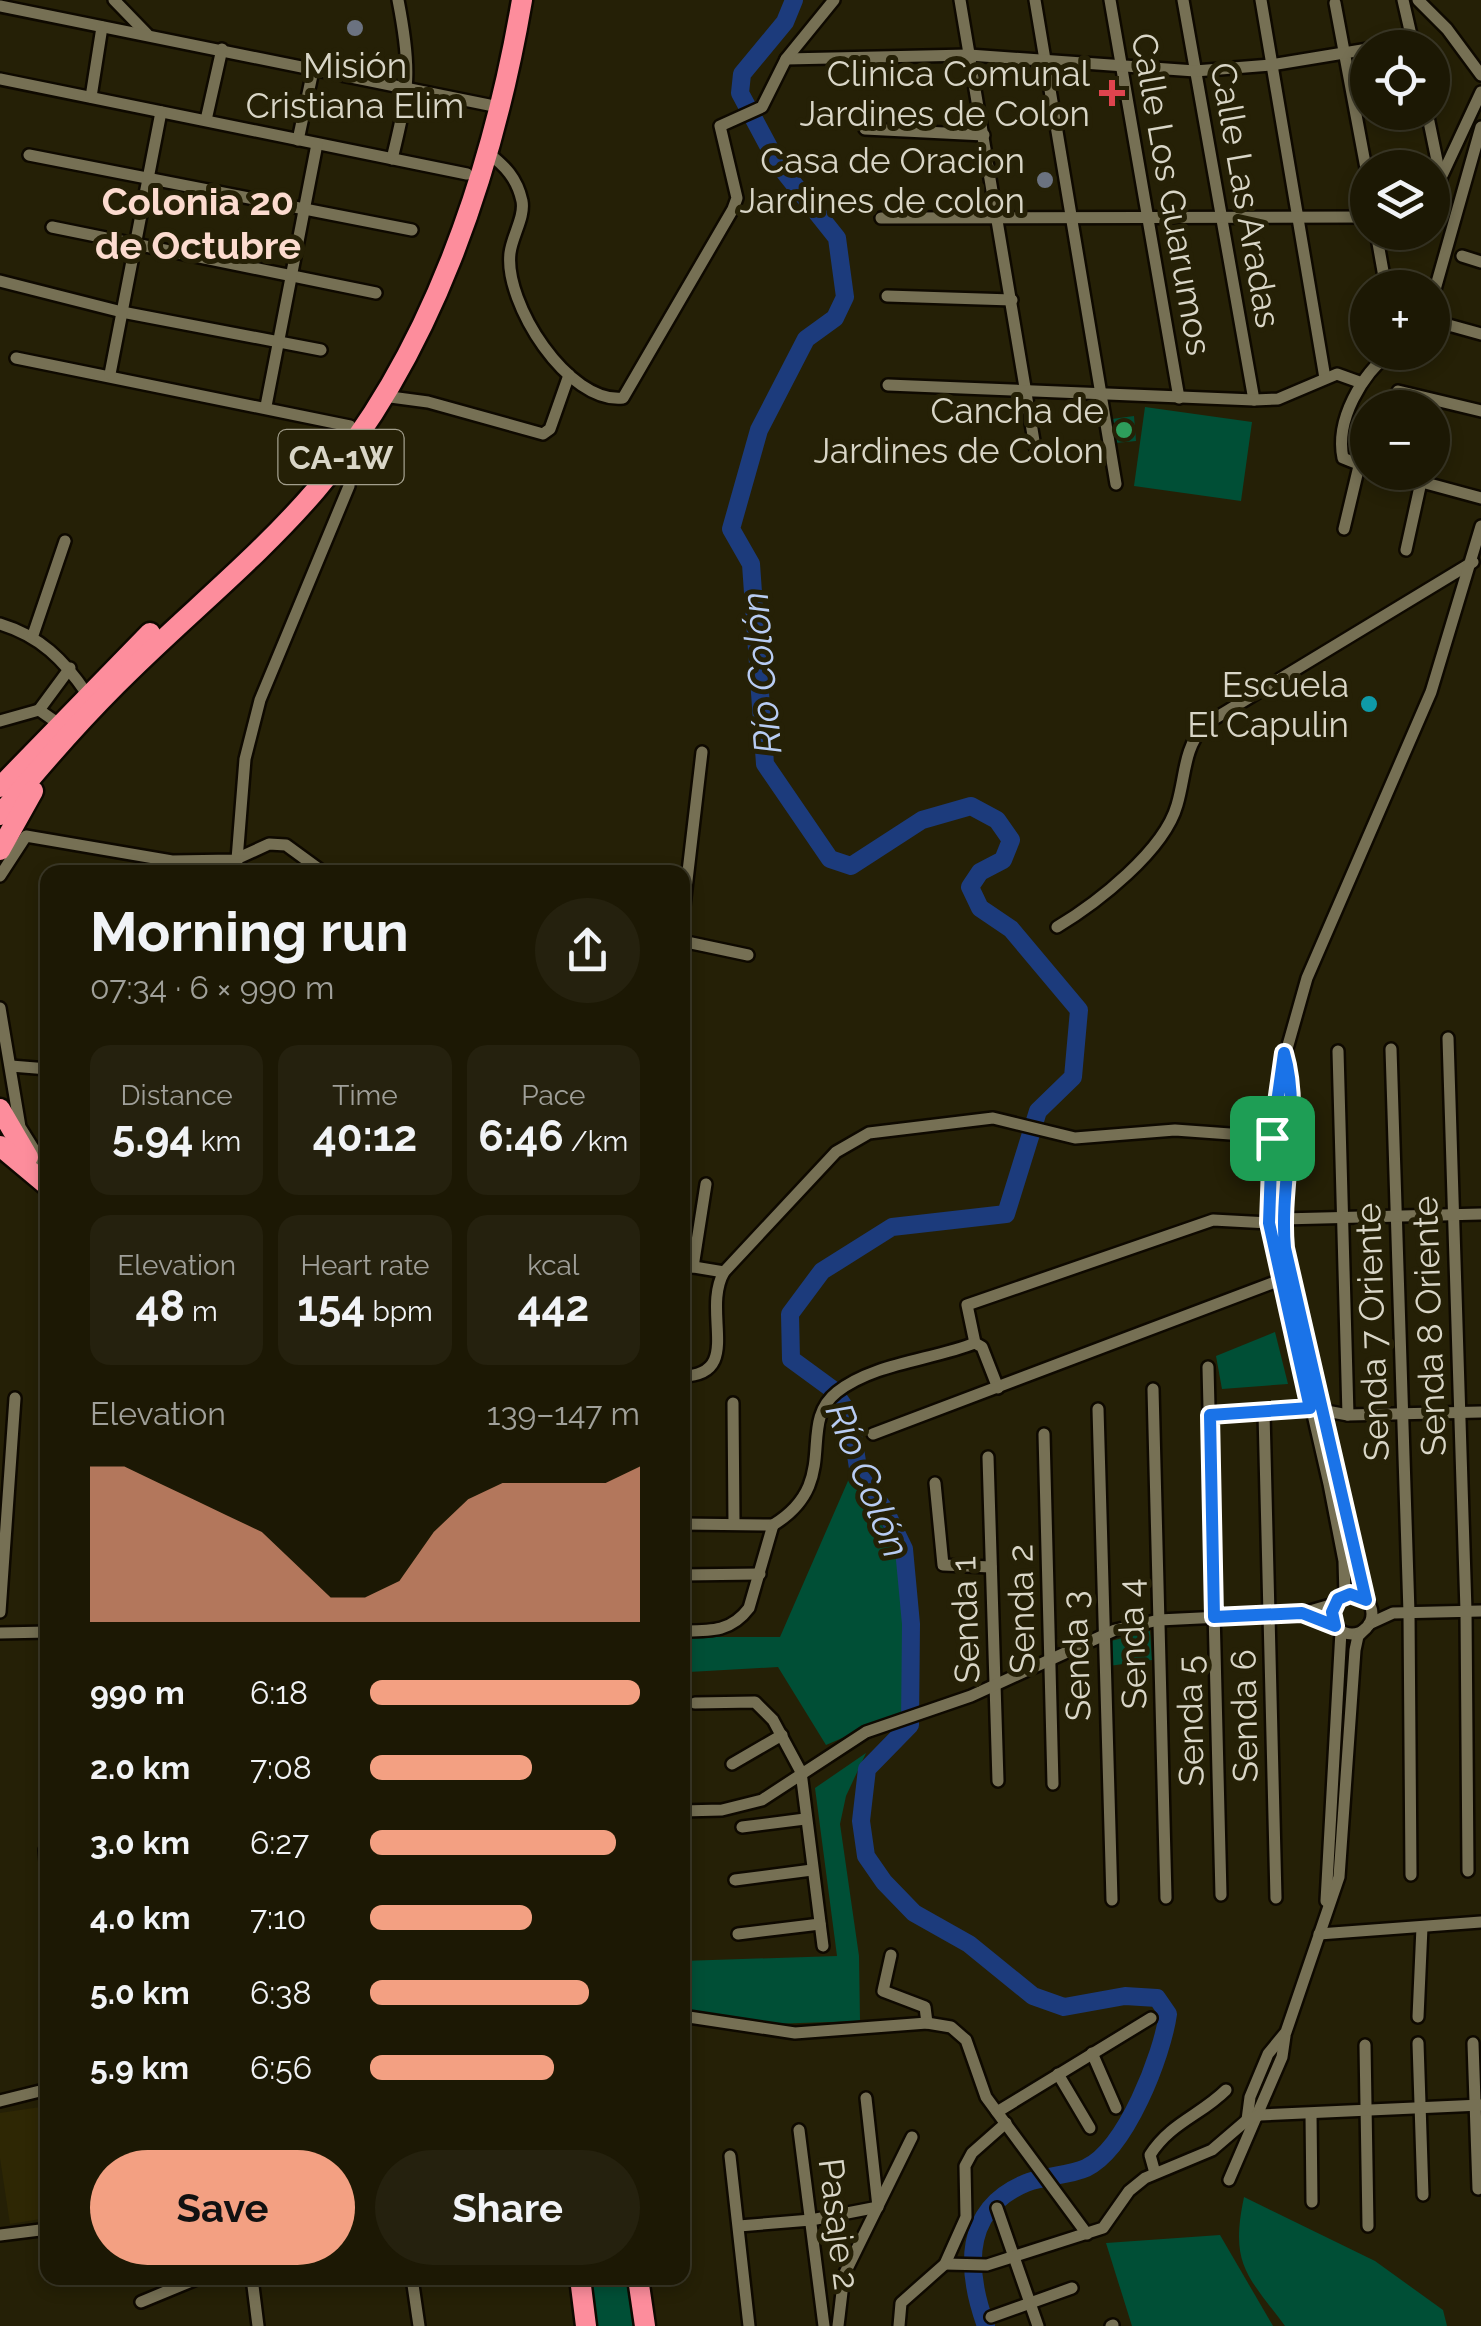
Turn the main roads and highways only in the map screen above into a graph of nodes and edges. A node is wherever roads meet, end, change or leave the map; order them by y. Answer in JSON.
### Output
{"nodes":[{"id":1,"x":511,"y":0,"type":"edge"},
{"id":2,"x":522,"y":0,"type":"edge"},
{"id":3,"x":54,"y":754,"type":"junction"},
{"id":4,"x":0,"y":787,"type":"edge"},
{"id":5,"x":0,"y":816,"type":"edge"},
{"id":6,"x":2,"y":863,"type":"edge"},
{"id":7,"x":0,"y":1109,"type":"edge"},
{"id":8,"x":0,"y":1133,"type":"edge"},
{"id":9,"x":0,"y":1149,"type":"edge"},
{"id":10,"x":26,"y":1161,"type":"junction"},
{"id":11,"x":40,"y":1168,"type":"edge"},
{"id":12,"x":40,"y":1177,"type":"edge"},
{"id":13,"x":581,"y":2285,"type":"edge"},
{"id":14,"x":639,"y":2285,"type":"edge"},
{"id":15,"x":586,"y":2326,"type":"edge"},
{"id":16,"x":645,"y":2326,"type":"edge"}],
"edges":[{"from":1,"to":4,"type":"highway","number":"CA-1W"},
{"from":2,"to":3,"type":"highway","number":"CA-1W"},
{"from":3,"to":5,"type":"highway","number":"CA-1W"},
{"from":3,"to":6,"type":"highway"},
{"from":7,"to":10,"type":"highway"},
{"from":8,"to":10,"type":"highway"},
{"from":9,"to":10,"type":"highway"},
{"from":10,"to":11,"type":"highway"},
{"from":10,"to":12,"type":"highway"},
{"from":13,"to":15,"type":"highway"},
{"from":14,"to":16,"type":"highway"}]}
